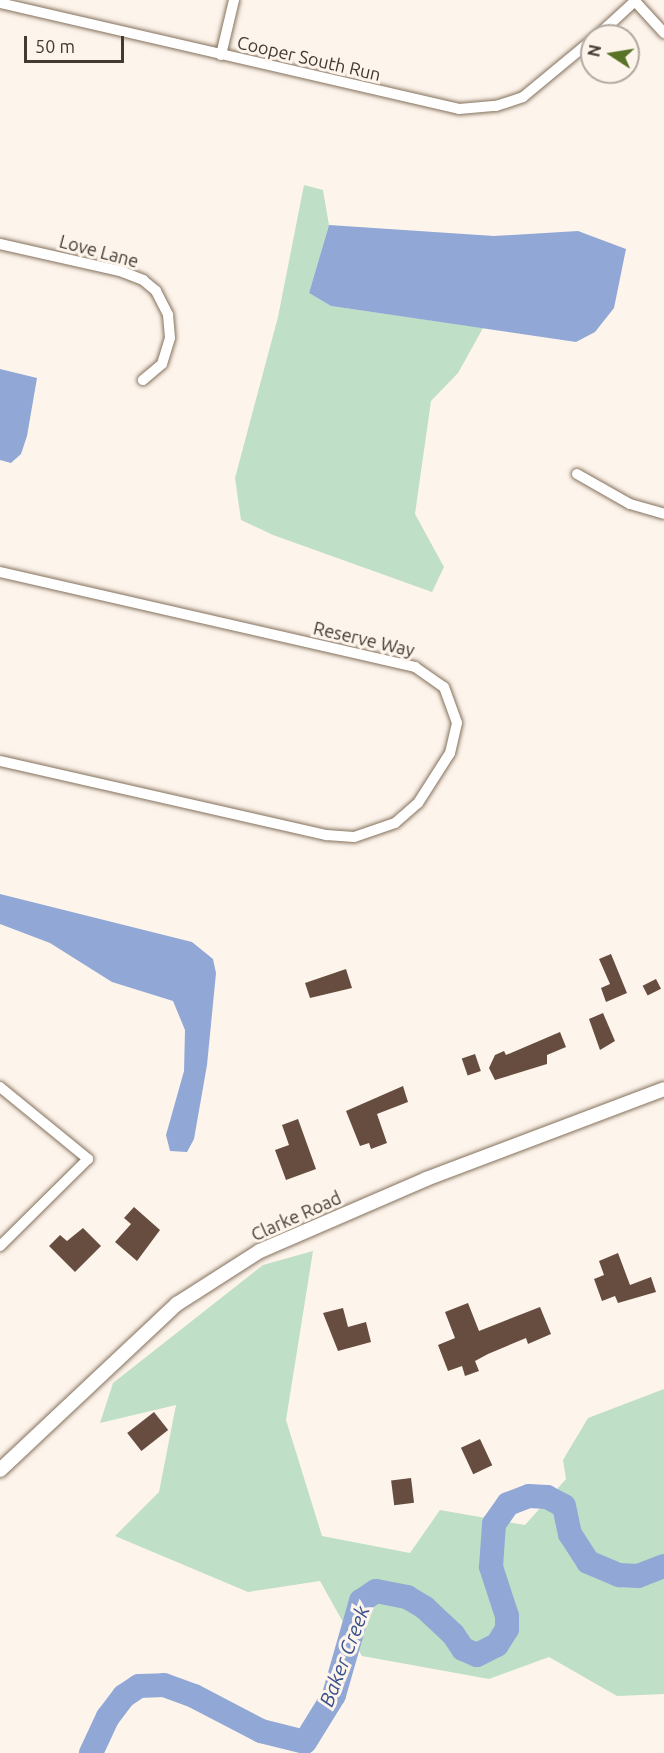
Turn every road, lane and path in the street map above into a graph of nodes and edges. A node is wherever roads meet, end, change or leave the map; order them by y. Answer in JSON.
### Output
{"nodes":[{"id":1,"x":234,"y":0,"type":"edge"},
{"id":2,"x":635,"y":0,"type":"edge"},
{"id":3,"x":0,"y":3,"type":"edge"},
{"id":4,"x":610,"y":24,"type":"edge"},
{"id":5,"x":664,"y":33,"type":"edge"},
{"id":6,"x":580,"y":51,"type":"edge"},
{"id":7,"x":221,"y":55,"type":"junction"},
{"id":8,"x":0,"y":244,"type":"edge"},
{"id":9,"x":143,"y":380,"type":"dead end"},
{"id":10,"x":577,"y":474,"type":"dead end"},
{"id":11,"x":664,"y":514,"type":"edge"},
{"id":12,"x":0,"y":572,"type":"edge"},
{"id":13,"x":0,"y":761,"type":"edge"},
{"id":14,"x":0,"y":1087,"type":"edge"},
{"id":15,"x":664,"y":1089,"type":"edge"},
{"id":16,"x":0,"y":1246,"type":"edge"},
{"id":17,"x":0,"y":1470,"type":"edge"}],
"edges":[{"from":1,"to":7,"type":"street"},
{"from":2,"to":4,"type":"street"},
{"from":2,"to":5,"type":"street"},
{"from":3,"to":7,"type":"street","name":"Cooper South Run"},
{"from":6,"to":7,"type":"street","name":"Cooper South Run"},
{"from":8,"to":9,"type":"street","name":"Love Lane"},
{"from":10,"to":11,"type":"street"},
{"from":12,"to":13,"type":"street","name":"Reserve Way"},
{"from":14,"to":16,"type":"street"},
{"from":15,"to":17,"type":"street","name":"Clarke Road"}]}
